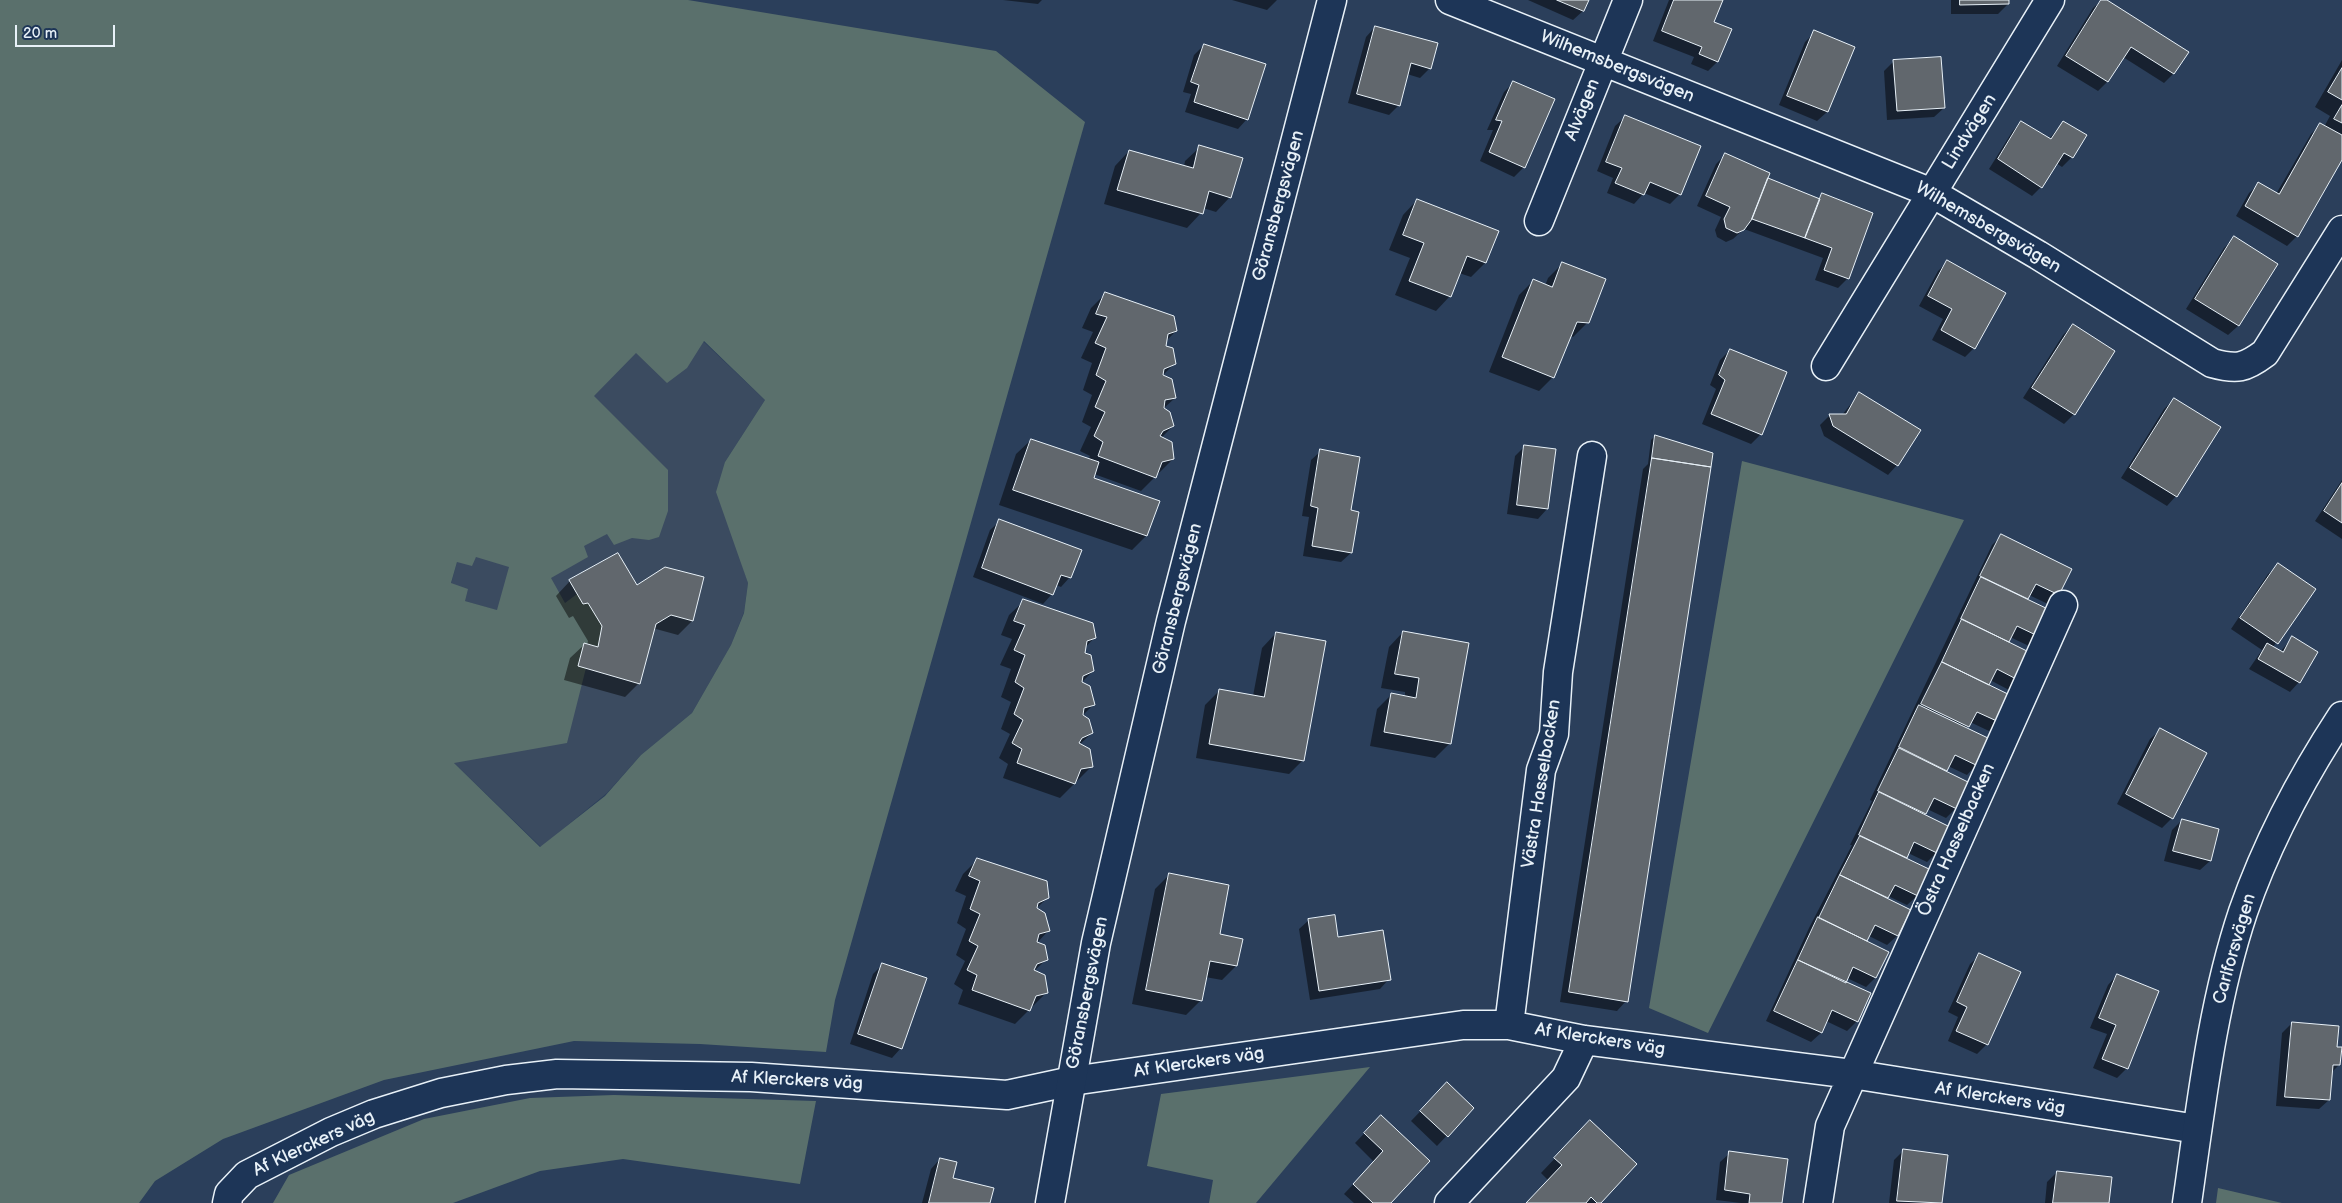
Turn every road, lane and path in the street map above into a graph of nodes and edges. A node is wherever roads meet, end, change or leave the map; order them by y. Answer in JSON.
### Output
{"nodes":[{"id":1,"x":1332,"y":0,"type":"edge"},
{"id":2,"x":1450,"y":0,"type":"edge"},
{"id":3,"x":1628,"y":0,"type":"edge"},
{"id":4,"x":2050,"y":0,"type":"edge"},
{"id":5,"x":1603,"y":61,"type":"junction"},
{"id":6,"x":1932,"y":193,"type":"junction"},
{"id":7,"x":1539,"y":221,"type":"dead end"},
{"id":8,"x":2342,"y":230,"type":"edge"},
{"id":9,"x":1826,"y":366,"type":"dead end"},
{"id":10,"x":1592,"y":456,"type":"dead end"},
{"id":11,"x":2063,"y":606,"type":"dead end"},
{"id":12,"x":2342,"y":716,"type":"edge"},
{"id":13,"x":1510,"y":1025,"type":"junction"},
{"id":14,"x":1584,"y":1040,"type":"junction"},
{"id":15,"x":1852,"y":1074,"type":"junction"},
{"id":16,"x":1072,"y":1081,"type":"junction"},
{"id":17,"x":2197,"y":1129,"type":"junction"},
{"id":18,"x":227,"y":1203,"type":"edge"},
{"id":19,"x":1050,"y":1203,"type":"edge"},
{"id":20,"x":1449,"y":1203,"type":"edge"},
{"id":21,"x":1818,"y":1203,"type":"edge"},
{"id":22,"x":2187,"y":1203,"type":"edge"}],
"edges":[{"from":1,"to":16,"type":"street","name":"Göransbergsvägen"},
{"from":2,"to":5,"type":"street","name":"Wilhemsbergsvägen"},
{"from":3,"to":5,"type":"street","name":"Alvägen"},
{"from":4,"to":6,"type":"street","name":"Lindvägen"},
{"from":5,"to":6,"type":"street","name":"Wilhemsbergsvägen"},
{"from":5,"to":7,"type":"street","name":"Alvägen"},
{"from":6,"to":8,"type":"street","name":"Wilhemsbergsvägen"},
{"from":6,"to":9,"type":"street","name":"Lindvägen"},
{"from":10,"to":13,"type":"street","name":"Västra Hasselbacken"},
{"from":11,"to":15,"type":"street","name":"Östra Hasselbacken"},
{"from":12,"to":17,"type":"street","name":"Carlforsvägen"},
{"from":13,"to":14,"type":"street","name":"Af Klerckers väg"},
{"from":13,"to":16,"type":"street","name":"Af Klerckers väg"},
{"from":14,"to":15,"type":"street","name":"Af Klerckers väg"},
{"from":14,"to":20,"type":"street"},
{"from":15,"to":17,"type":"street","name":"Af Klerckers väg"},
{"from":15,"to":21,"type":"street","name":"Östra Hasselbacken"},
{"from":16,"to":18,"type":"street","name":"Af Klerckers väg"},
{"from":16,"to":19,"type":"street","name":"Göransbergsvägen"},
{"from":17,"to":22,"type":"street","name":"Carlforsvägen"}]}
